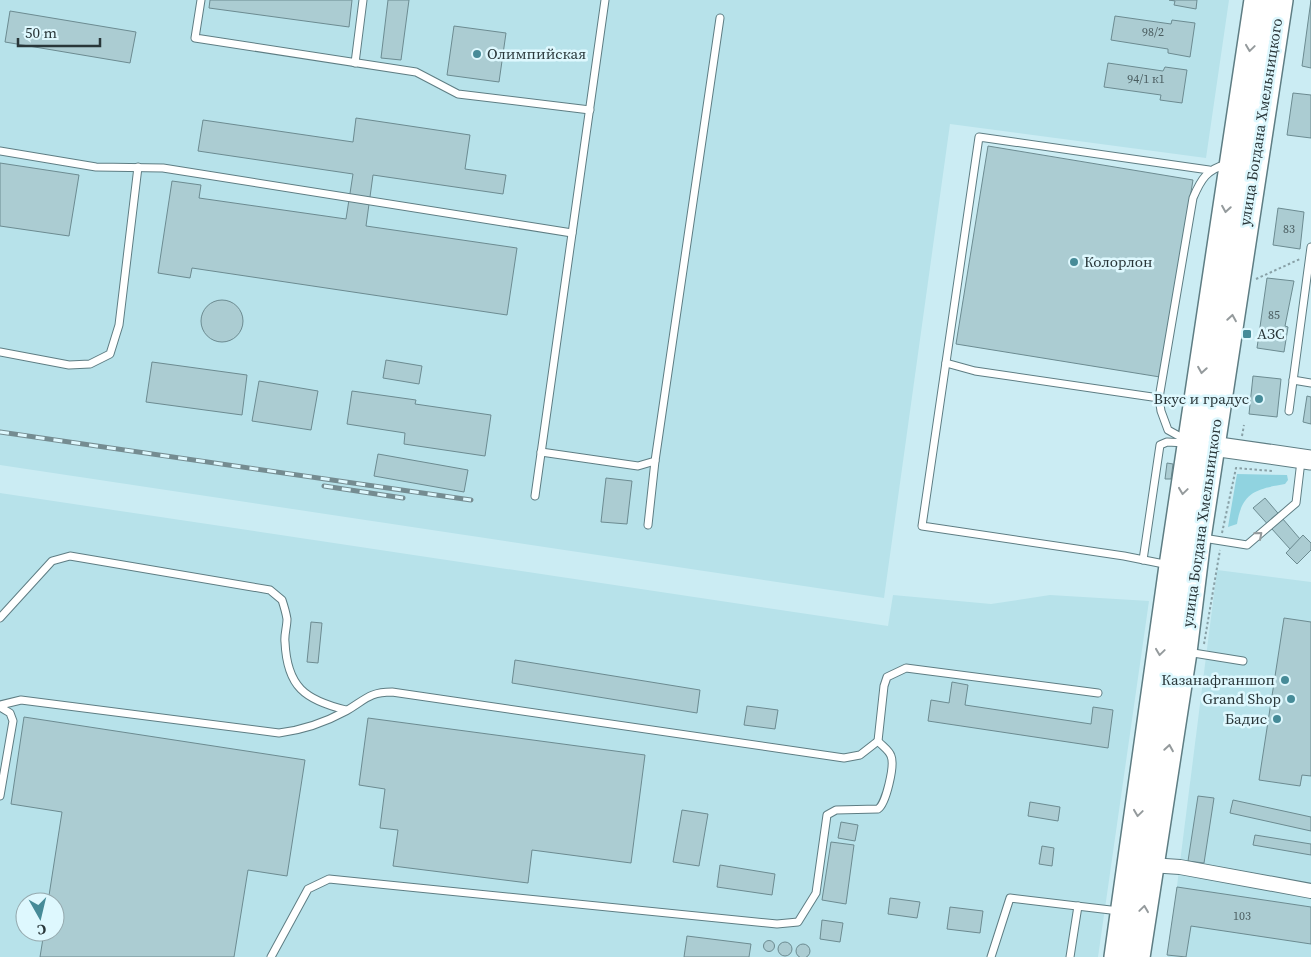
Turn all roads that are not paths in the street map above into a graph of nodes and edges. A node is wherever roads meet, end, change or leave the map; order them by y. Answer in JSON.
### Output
{"nodes":[{"id":1,"x":201,"y":0,"type":"edge"},
{"id":2,"x":363,"y":0,"type":"edge"},
{"id":3,"x":606,"y":0,"type":"edge"},
{"id":4,"x":1257,"y":0,"type":"edge"},
{"id":5,"x":1280,"y":0,"type":"edge"},
{"id":6,"x":720,"y":18,"type":"dead end"},
{"id":7,"x":354,"y":63,"type":"junction"},
{"id":8,"x":590,"y":110,"type":"junction"},
{"id":9,"x":0,"y":151,"type":"edge"},
{"id":10,"x":1244,"y":164,"type":"junction"},
{"id":11,"x":138,"y":167,"type":"junction"},
{"id":12,"x":1209,"y":170,"type":"junction"},
{"id":13,"x":572,"y":233,"type":"junction"},
{"id":14,"x":1311,"y":247,"type":"edge"},
{"id":15,"x":1310,"y":255,"type":"edge"},
{"id":16,"x":0,"y":352,"type":"edge"},
{"id":17,"x":946,"y":363,"type":"junction"},
{"id":18,"x":1293,"y":380,"type":"junction"},
{"id":19,"x":1311,"y":383,"type":"edge"},
{"id":20,"x":1159,"y":398,"type":"junction"},
{"id":21,"x":1289,"y":411,"type":"dead end"},
{"id":22,"x":1202,"y":444,"type":"junction"},
{"id":23,"x":541,"y":452,"type":"junction"},
{"id":24,"x":1306,"y":460,"type":"edge"},
{"id":25,"x":655,"y":461,"type":"junction"},
{"id":26,"x":535,"y":496,"type":"dead end"},
{"id":27,"x":648,"y":525,"type":"dead end"},
{"id":28,"x":1209,"y":538,"type":"junction"},
{"id":29,"x":1143,"y":560,"type":"junction"},
{"id":30,"x":1172,"y":566,"type":"junction"},
{"id":31,"x":0,"y":618,"type":"edge"},
{"id":32,"x":1184,"y":652,"type":"junction"},
{"id":33,"x":1243,"y":661,"type":"dead end"},
{"id":34,"x":1098,"y":692,"type":"dead end"},
{"id":35,"x":0,"y":706,"type":"edge"},
{"id":36,"x":346,"y":710,"type":"junction"},
{"id":37,"x":878,"y":741,"type":"junction"},
{"id":38,"x":0,"y":796,"type":"edge"},
{"id":39,"x":1150,"y":865,"type":"junction"},
{"id":40,"x":1311,"y":891,"type":"edge"},
{"id":41,"x":1078,"y":906,"type":"junction"},
{"id":42,"x":1124,"y":912,"type":"junction"},
{"id":43,"x":271,"y":957,"type":"edge"},
{"id":44,"x":992,"y":957,"type":"edge"},
{"id":45,"x":1070,"y":957,"type":"edge"},
{"id":46,"x":1117,"y":957,"type":"edge"},
{"id":47,"x":1137,"y":957,"type":"edge"}],
"edges":[{"from":1,"to":7,"type":"lane"},
{"from":2,"to":7,"type":"lane"},
{"from":3,"to":8,"type":"lane"},
{"from":4,"to":10,"type":"highway","name":"улица Богдана Хмельницкого","one_way":true},
{"from":5,"to":10,"type":"highway","name":"улица Богдана Хмельницкого"},
{"from":6,"to":25,"type":"lane"},
{"from":7,"to":8,"type":"lane"},
{"from":8,"to":13,"type":"lane"},
{"from":9,"to":11,"type":"lane"},
{"from":10,"to":12,"type":"lane"},
{"from":10,"to":22,"type":"highway","name":"улица Богдана Хмельницкого"},
{"from":11,"to":13,"type":"lane"},
{"from":11,"to":16,"type":"lane"},
{"from":12,"to":17,"type":"lane"},
{"from":12,"to":20,"type":"lane"},
{"from":13,"to":23,"type":"lane"},
{"from":14,"to":15,"type":"lane"},
{"from":15,"to":18,"type":"lane"},
{"from":17,"to":20,"type":"lane"},
{"from":17,"to":29,"type":"lane"},
{"from":18,"to":19,"type":"lane"},
{"from":18,"to":21,"type":"lane"},
{"from":20,"to":22,"type":"lane"},
{"from":22,"to":24,"type":"street"},
{"from":22,"to":28,"type":"highway","name":"улица Богдана Хмельницкого"},
{"from":22,"to":29,"type":"lane"},
{"from":22,"to":30,"type":"highway","name":"улица Богдана Хмельницкого","one_way":true},
{"from":23,"to":25,"type":"lane"},
{"from":23,"to":26,"type":"lane"},
{"from":28,"to":24,"type":"lane","one_way":true},
{"from":25,"to":27,"type":"lane"},
{"from":28,"to":32,"type":"highway","name":"улица Богдана Хмельницкого"},
{"from":29,"to":30,"type":"lane"},
{"from":30,"to":42,"type":"highway","name":"улица Богдана Хмельницкого","one_way":true},
{"from":31,"to":36,"type":"lane"},
{"from":32,"to":33,"type":"lane"},
{"from":39,"to":32,"type":"highway","name":"улица Богдана Хмельницкого","one_way":true},
{"from":34,"to":37,"type":"lane"},
{"from":35,"to":36,"type":"lane"},
{"from":35,"to":38,"type":"lane"},
{"from":36,"to":37,"type":"lane"},
{"from":37,"to":43,"type":"lane"},
{"from":39,"to":40,"type":"street"},
{"from":47,"to":39,"type":"highway","name":"улица Богдана Хмельницкого","one_way":true},
{"from":41,"to":42,"type":"lane"},
{"from":41,"to":44,"type":"lane"},
{"from":41,"to":45,"type":"lane"},
{"from":42,"to":46,"type":"highway","name":"улица Богдана Хмельницкого"}]}
